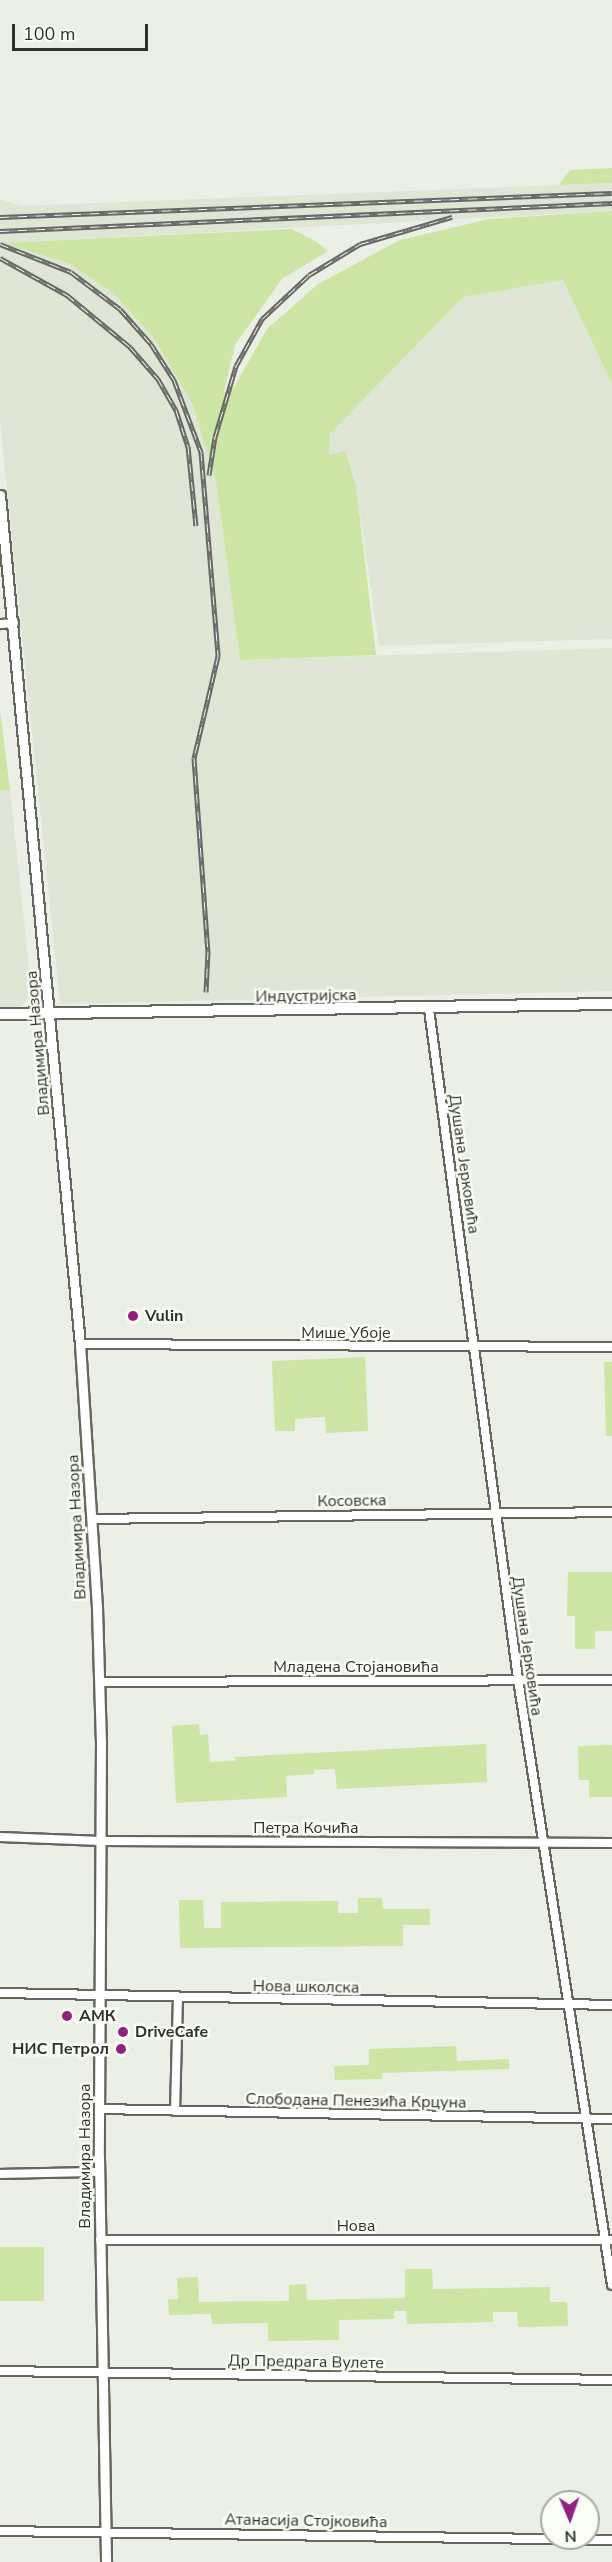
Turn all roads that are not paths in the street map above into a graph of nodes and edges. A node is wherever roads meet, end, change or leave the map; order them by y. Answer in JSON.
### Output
{"nodes":[{"id":1,"x":0,"y":495,"type":"edge"},
{"id":2,"x":14,"y":623,"type":"junction"},
{"id":3,"x":0,"y":624,"type":"edge"},
{"id":4,"x":612,"y":1004,"type":"edge"},
{"id":5,"x":429,"y":1009,"type":"junction"},
{"id":6,"x":0,"y":1014,"type":"edge"},
{"id":7,"x":51,"y":1014,"type":"junction"},
{"id":8,"x":80,"y":1344,"type":"junction"},
{"id":9,"x":474,"y":1347,"type":"junction"},
{"id":10,"x":612,"y":1347,"type":"edge"},
{"id":11,"x":612,"y":1512,"type":"edge"},
{"id":12,"x":495,"y":1513,"type":"junction"},
{"id":13,"x":92,"y":1519,"type":"junction"},
{"id":14,"x":518,"y":1679,"type":"junction"},
{"id":15,"x":612,"y":1680,"type":"edge"},
{"id":16,"x":100,"y":1682,"type":"junction"},
{"id":17,"x":0,"y":1837,"type":"edge"},
{"id":18,"x":101,"y":1841,"type":"junction"},
{"id":19,"x":543,"y":1842,"type":"junction"},
{"id":20,"x":612,"y":1843,"type":"edge"},
{"id":21,"x":0,"y":1993,"type":"edge"},
{"id":22,"x":100,"y":1996,"type":"junction"},
{"id":23,"x":178,"y":1998,"type":"junction"},
{"id":24,"x":567,"y":2004,"type":"junction"},
{"id":25,"x":612,"y":2005,"type":"edge"},
{"id":26,"x":99,"y":2109,"type":"junction"},
{"id":27,"x":175,"y":2111,"type":"junction"},
{"id":28,"x":585,"y":2118,"type":"junction"},
{"id":29,"x":612,"y":2118,"type":"edge"},
{"id":30,"x":99,"y":2172,"type":"junction"},
{"id":31,"x":0,"y":2174,"type":"edge"},
{"id":32,"x":100,"y":2240,"type":"junction"},
{"id":33,"x":608,"y":2240,"type":"edge"},
{"id":34,"x":612,"y":2285,"type":"edge"},
{"id":35,"x":0,"y":2371,"type":"edge"},
{"id":36,"x":102,"y":2373,"type":"junction"},
{"id":37,"x":612,"y":2380,"type":"edge"},
{"id":38,"x":105,"y":2531,"type":"junction"},
{"id":39,"x":0,"y":2532,"type":"edge"},
{"id":40,"x":612,"y":2540,"type":"edge"},
{"id":41,"x":106,"y":2562,"type":"edge"}],
"edges":[{"from":1,"to":2,"type":"street","name":"Владимира Назора"},
{"from":2,"to":3,"type":"street"},
{"from":2,"to":7,"type":"street","name":"Владимира Назора"},
{"from":4,"to":5,"type":"main road","name":"Индустријска"},
{"from":5,"to":7,"type":"main road","name":"Индустријска"},
{"from":5,"to":9,"type":"street","name":"Душана Јерковића"},
{"from":6,"to":7,"type":"main road","name":"Индустријска"},
{"from":7,"to":8,"type":"street","name":"Владимира Назора"},
{"from":8,"to":9,"type":"street","name":"Мише Убоје"},
{"from":8,"to":13,"type":"street","name":"Владимира Назора"},
{"from":9,"to":10,"type":"street","name":"Мише Убоје"},
{"from":9,"to":12,"type":"street","name":"Душана Јерковића"},
{"from":11,"to":12,"type":"street","name":"Косовска"},
{"from":12,"to":13,"type":"street","name":"Косовска"},
{"from":12,"to":14,"type":"street","name":"Душана Јерковића"},
{"from":13,"to":16,"type":"street","name":"Владимира Назора"},
{"from":14,"to":15,"type":"street","name":"Младена Стојановића"},
{"from":14,"to":16,"type":"street","name":"Младена Стојановића"},
{"from":14,"to":19,"type":"street","name":"Душана Јерковића"},
{"from":16,"to":18,"type":"street","name":"Владимира Назора"},
{"from":17,"to":18,"type":"street","name":"Петра Кочића"},
{"from":18,"to":19,"type":"street","name":"Петра Кочића"},
{"from":18,"to":22,"type":"street","name":"Владимира Назора"},
{"from":19,"to":20,"type":"street","name":"Петра Кочића"},
{"from":19,"to":24,"type":"street","name":"Душана Јерковића"},
{"from":21,"to":22,"type":"street","name":"Нова школска"},
{"from":22,"to":23,"type":"street","name":"Нова школска"},
{"from":22,"to":26,"type":"street","name":"Владимира Назора"},
{"from":23,"to":24,"type":"street","name":"Нова школска"},
{"from":23,"to":27,"type":"street"},
{"from":24,"to":25,"type":"street","name":"Нова школска"},
{"from":24,"to":28,"type":"street","name":"Душана Јерковића"},
{"from":26,"to":27,"type":"street","name":"Слободана Пенезића Крцуна"},
{"from":26,"to":30,"type":"street","name":"Владимира Назора"},
{"from":27,"to":28,"type":"street","name":"Слободана Пенезића Крцуна"},
{"from":28,"to":29,"type":"street","name":"Слободана Пенезића Крцуна"},
{"from":28,"to":33,"type":"street","name":"Душана Јерковића"},
{"from":30,"to":31,"type":"street"},
{"from":30,"to":32,"type":"street","name":"Владимира Назора"},
{"from":32,"to":33,"type":"street","name":"Нова"},
{"from":32,"to":36,"type":"street","name":"Владимира Назора"},
{"from":33,"to":34,"type":"street","name":"Душана Јерковића"},
{"from":35,"to":36,"type":"street","name":"Др Предрага Вулете"},
{"from":36,"to":37,"type":"street","name":"Др Предрага Вулете"},
{"from":36,"to":38,"type":"street","name":"Владимира Назора"},
{"from":38,"to":39,"type":"street","name":"Атанасија Стојковића"},
{"from":38,"to":40,"type":"street","name":"Атанасија Стојковића"},
{"from":38,"to":41,"type":"street","name":"Владимира Назора"}]}
